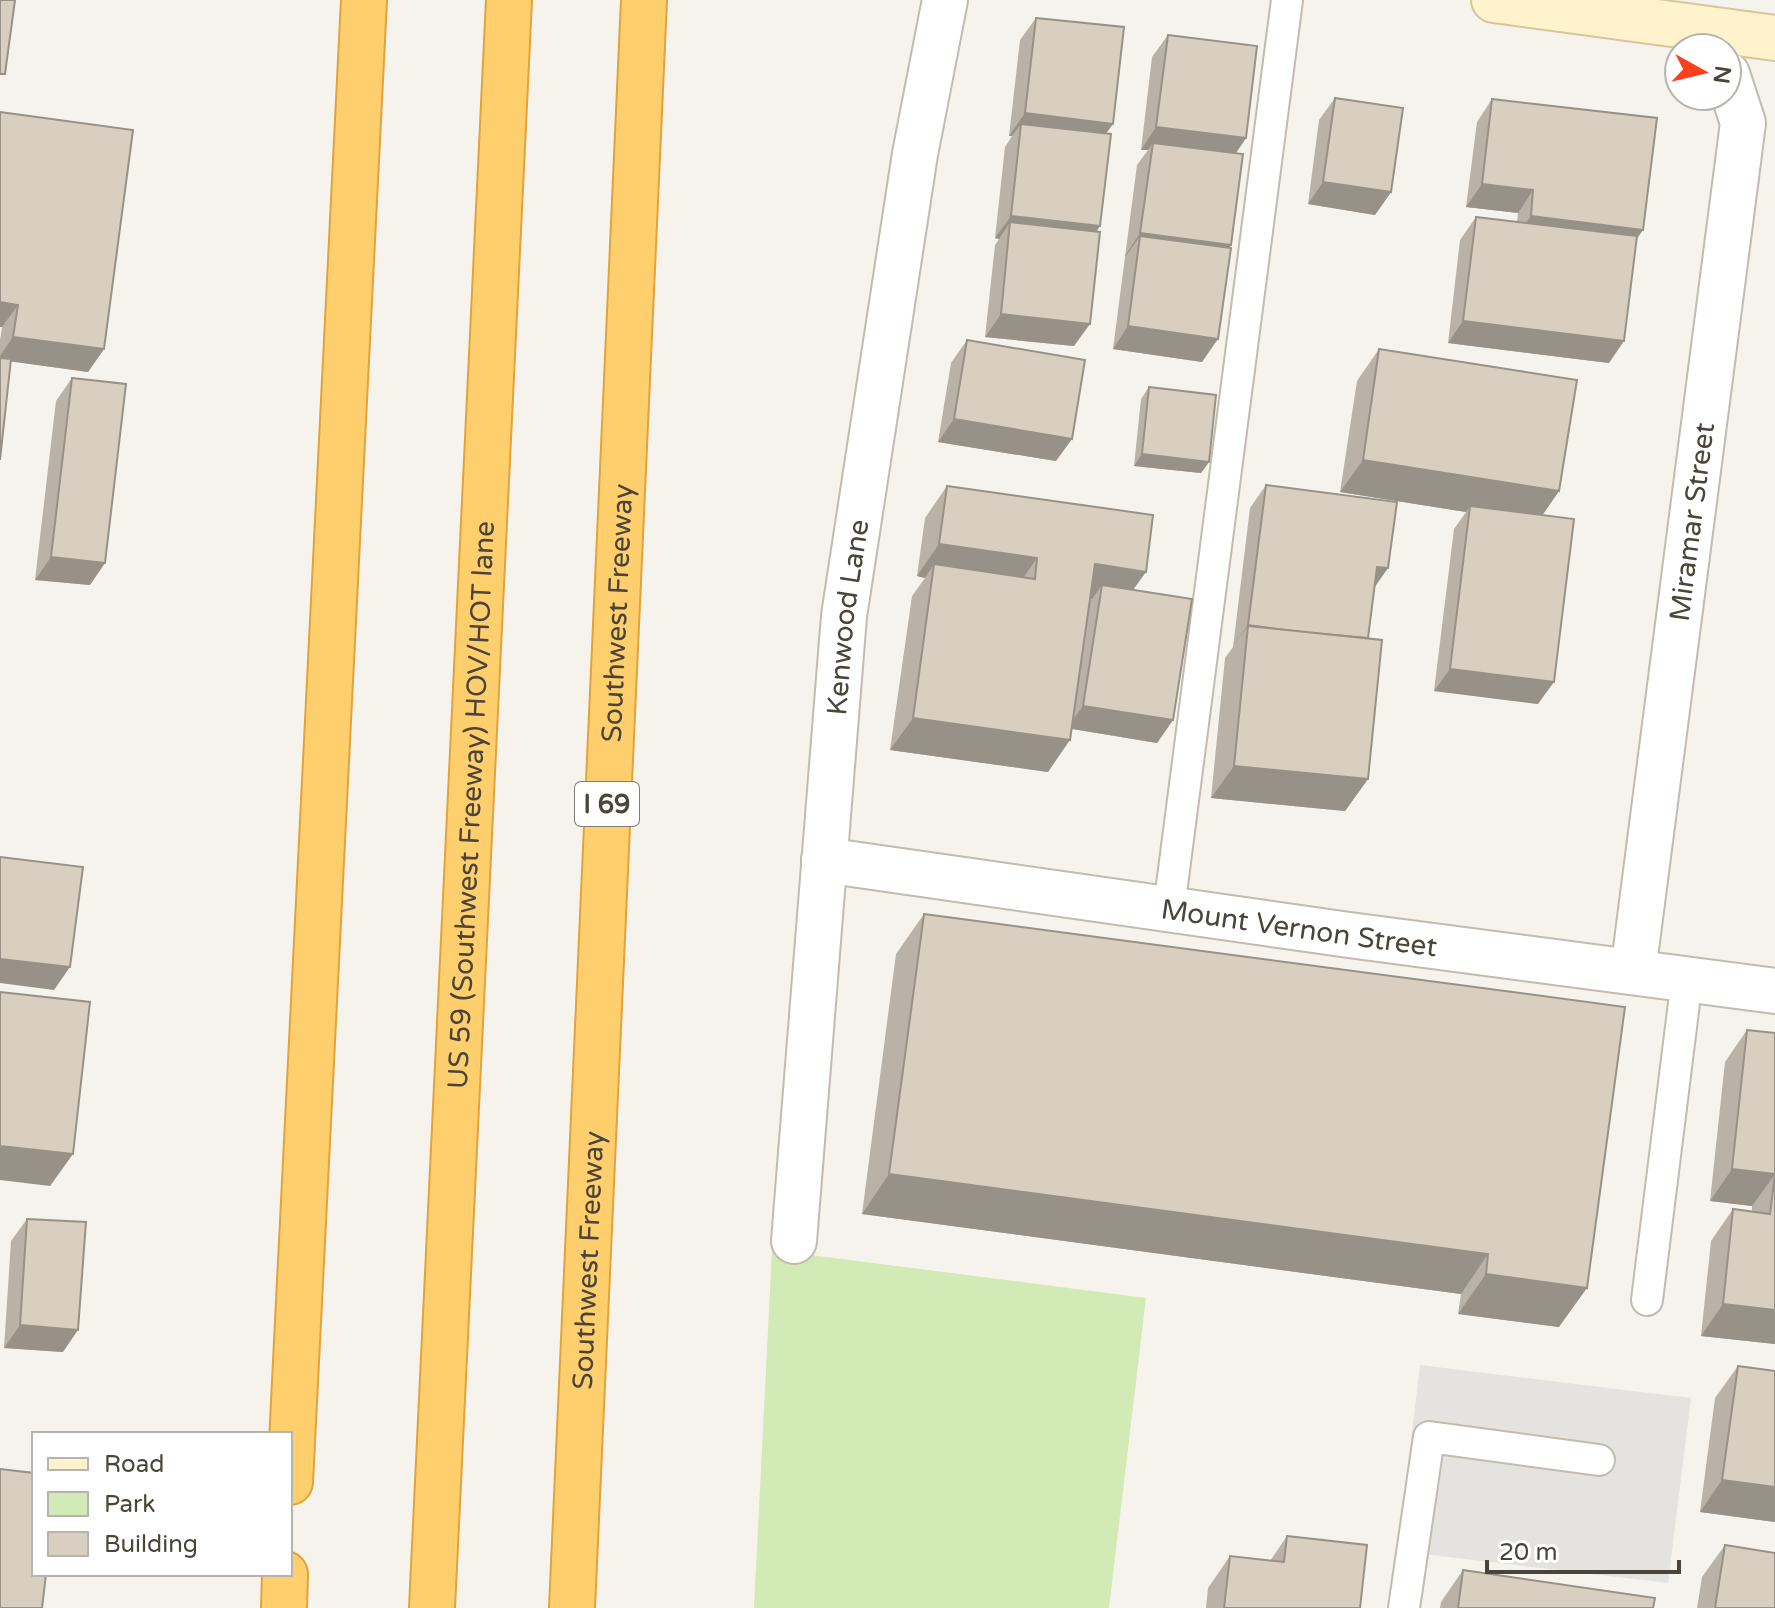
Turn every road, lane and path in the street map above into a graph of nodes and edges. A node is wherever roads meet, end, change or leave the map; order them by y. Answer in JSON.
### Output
{"nodes":[{"id":1,"x":364,"y":0,"type":"edge"},
{"id":2,"x":509,"y":0,"type":"edge"},
{"id":3,"x":644,"y":0,"type":"edge"},
{"id":4,"x":945,"y":0,"type":"edge"},
{"id":5,"x":1287,"y":0,"type":"edge"},
{"id":6,"x":1494,"y":0,"type":"edge"},
{"id":7,"x":1711,"y":26,"type":"edge"},
{"id":8,"x":1775,"y":38,"type":"edge"},
{"id":9,"x":1739,"y":112,"type":"edge"},
{"id":10,"x":824,"y":860,"type":"junction"},
{"id":11,"x":1169,"y":908,"type":"junction"},
{"id":12,"x":1633,"y":972,"type":"junction"},
{"id":13,"x":1687,"y":979,"type":"junction"},
{"id":14,"x":1775,"y":991,"type":"edge"},
{"id":15,"x":794,"y":1241,"type":"dead end"},
{"id":16,"x":1647,"y":1300,"type":"dead end"},
{"id":17,"x":292,"y":1442,"type":"edge"},
{"id":18,"x":1599,"y":1460,"type":"dead end"},
{"id":19,"x":285,"y":1576,"type":"edge"},
{"id":20,"x":284,"y":1608,"type":"edge"},
{"id":21,"x":432,"y":1608,"type":"edge"},
{"id":22,"x":572,"y":1608,"type":"edge"},
{"id":23,"x":1404,"y":1608,"type":"edge"}],
"edges":[{"from":1,"to":17,"type":"highway"},
{"from":2,"to":21,"type":"highway","name":"US 59 (Southwest Freeway) HOV/HOT lane"},
{"from":3,"to":22,"type":"highway","name":"Southwest Freeway","number":"I 69"},
{"from":4,"to":10,"type":"street","name":"Kenwood Lane"},
{"from":5,"to":11,"type":"lane"},
{"from":6,"to":7,"type":"street"},
{"from":7,"to":8,"type":"street"},
{"from":9,"to":12,"type":"street","name":"Miramar Street"},
{"from":10,"to":11,"type":"street","name":"Mount Vernon Street"},
{"from":10,"to":15,"type":"street","name":"Kenwood Lane"},
{"from":11,"to":12,"type":"street","name":"Mount Vernon Street"},
{"from":12,"to":13,"type":"street","name":"Mount Vernon Street"},
{"from":13,"to":14,"type":"street","name":"Mount Vernon Street"},
{"from":13,"to":16,"type":"lane"},
{"from":18,"to":23,"type":"lane"},
{"from":19,"to":20,"type":"highway"}]}
